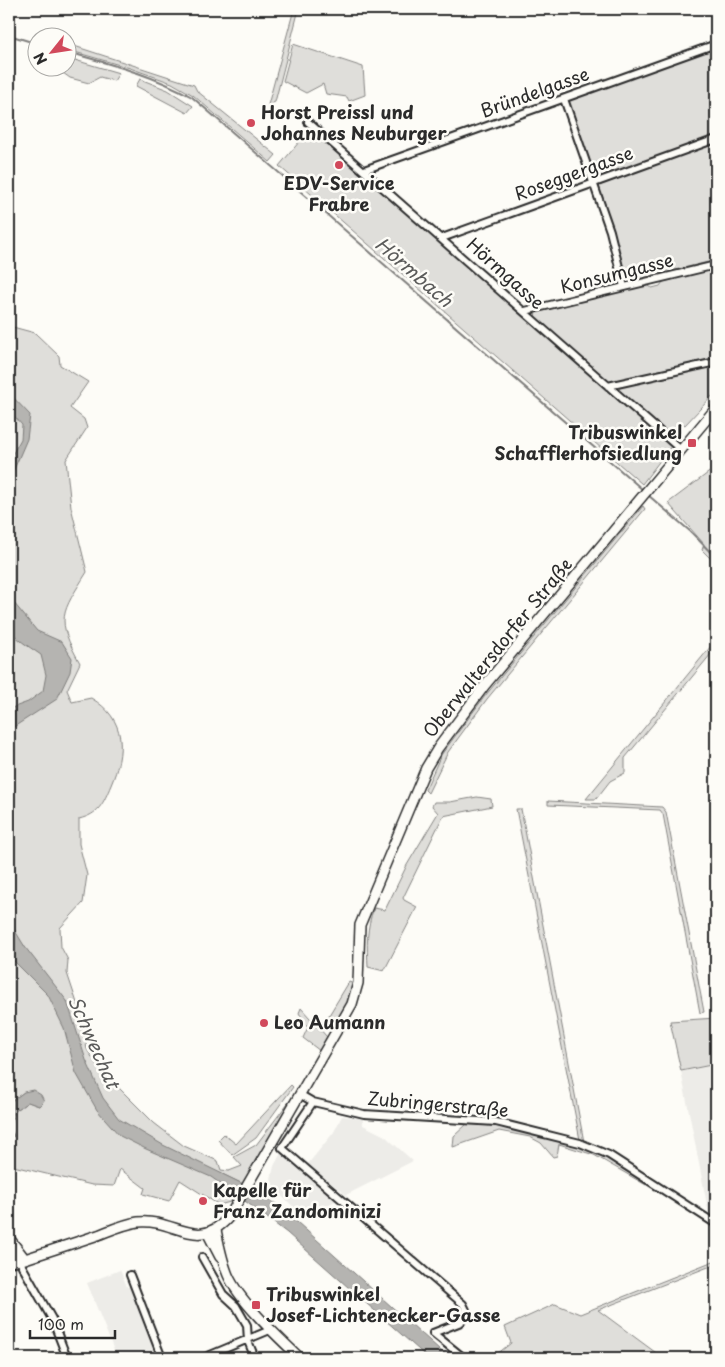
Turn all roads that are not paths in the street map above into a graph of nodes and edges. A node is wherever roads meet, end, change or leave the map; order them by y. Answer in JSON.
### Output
{"nodes":[{"id":1,"x":716,"y":44,"type":"edge"},
{"id":2,"x":564,"y":99,"type":"junction"},
{"id":3,"x":308,"y":122,"type":"dead end"},
{"id":4,"x":716,"y":139,"type":"edge"},
{"id":5,"x":364,"y":170,"type":"junction"},
{"id":6,"x":594,"y":183,"type":"junction"},
{"id":7,"x":442,"y":238,"type":"junction"},
{"id":8,"x":716,"y":265,"type":"edge"},
{"id":9,"x":624,"y":287,"type":"junction"},
{"id":10,"x":525,"y":311,"type":"junction"},
{"id":11,"x":716,"y":362,"type":"edge"},
{"id":12,"x":608,"y":386,"type":"junction"},
{"id":13,"x":715,"y":412,"type":"edge"},
{"id":14,"x":681,"y":450,"type":"junction"},
{"id":15,"x":300,"y":1095,"type":"junction"},
{"id":16,"x":313,"y":1102,"type":"junction"},
{"id":17,"x":716,"y":1224,"type":"edge"},
{"id":18,"x":212,"y":1232,"type":"junction"},
{"id":19,"x":189,"y":1233,"type":"junction"},
{"id":20,"x":9,"y":1238,"type":"edge"},
{"id":21,"x":9,"y":1244,"type":"edge"},
{"id":22,"x":215,"y":1250,"type":"junction"},
{"id":23,"x":202,"y":1258,"type":"dead end"},
{"id":24,"x":17,"y":1261,"type":"edge"},
{"id":25,"x":223,"y":1261,"type":"junction"},
{"id":26,"x":130,"y":1276,"type":"dead end"},
{"id":27,"x":270,"y":1330,"type":"junction"},
{"id":28,"x":248,"y":1341,"type":"junction"},
{"id":29,"x":67,"y":1358,"type":"edge"},
{"id":30,"x":162,"y":1358,"type":"edge"},
{"id":31,"x":203,"y":1358,"type":"edge"},
{"id":32,"x":255,"y":1358,"type":"edge"},
{"id":33,"x":300,"y":1358,"type":"edge"},
{"id":34,"x":464,"y":1358,"type":"edge"}],
"edges":[{"from":1,"to":2,"type":"street","name":"Bründelgasse"},
{"from":2,"to":5,"type":"street","name":"Bründelgasse"},
{"from":2,"to":6,"type":"street"},
{"from":3,"to":5,"type":"street","name":"Hörmgasse"},
{"from":4,"to":6,"type":"street","name":"Roseggergasse"},
{"from":5,"to":7,"type":"street","name":"Hörmgasse"},
{"from":6,"to":7,"type":"street","name":"Roseggergasse"},
{"from":6,"to":9,"type":"street"},
{"from":7,"to":10,"type":"street","name":"Hörmgasse"},
{"from":8,"to":9,"type":"street","name":"Konsumgasse"},
{"from":9,"to":10,"type":"street","name":"Konsumgasse"},
{"from":10,"to":12,"type":"street","name":"Hörmgasse"},
{"from":11,"to":12,"type":"street"},
{"from":12,"to":14,"type":"street","name":"Hörmgasse"},
{"from":13,"to":14,"type":"street","name":"Oberwaltersdorfer Straße"},
{"from":14,"to":15,"type":"street","name":"Oberwaltersdorfer Straße"},
{"from":15,"to":16,"type":"street","name":"Zubringerstraße"},
{"from":15,"to":18,"type":"street","name":"Oberwaltersdorfer Straße"},
{"from":16,"to":17,"type":"street","name":"Zubringerstraße"},
{"from":16,"to":34,"type":"street"},
{"from":18,"to":19,"type":"street"},
{"from":18,"to":22,"type":"street"},
{"from":18,"to":25,"type":"street"},
{"from":19,"to":22,"type":"street"},
{"from":19,"to":24,"type":"street"},
{"from":20,"to":24,"type":"street"},
{"from":21,"to":24,"type":"street"},
{"from":22,"to":25,"type":"street"},
{"from":23,"to":28,"type":"street"},
{"from":24,"to":29,"type":"street"},
{"from":25,"to":27,"type":"street"},
{"from":26,"to":30,"type":"street"},
{"from":27,"to":28,"type":"street"},
{"from":27,"to":33,"type":"street"},
{"from":28,"to":31,"type":"street"},
{"from":28,"to":32,"type":"street"}]}
